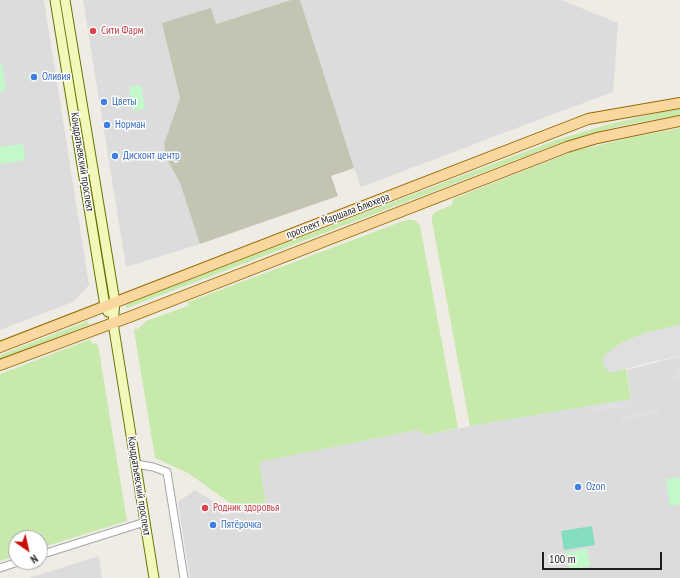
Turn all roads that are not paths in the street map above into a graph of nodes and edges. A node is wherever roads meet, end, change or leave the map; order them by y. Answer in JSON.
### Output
{"nodes":[{"id":1,"x":55,"y":0,"type":"edge"},
{"id":2,"x":65,"y":0,"type":"edge"},
{"id":3,"x":680,"y":103,"type":"edge"},
{"id":4,"x":680,"y":121,"type":"edge"},
{"id":5,"x":115,"y":302,"type":"junction"},
{"id":6,"x":105,"y":306,"type":"junction"},
{"id":7,"x":113,"y":323,"type":"junction"},
{"id":8,"x":0,"y":347,"type":"edge"},
{"id":9,"x":0,"y":366,"type":"edge"},
{"id":10,"x":136,"y":464,"type":"junction"},
{"id":11,"x":145,"y":522,"type":"junction"},
{"id":12,"x":48,"y":552,"type":"edge"},
{"id":13,"x":154,"y":578,"type":"edge"},
{"id":14,"x":184,"y":578,"type":"edge"}],
"edges":[{"from":1,"to":6,"type":"main road","name":"Кондратьевский проспект"},
{"from":2,"to":5,"type":"main road","name":"Кондратьевский проспект"},
{"from":3,"to":5,"type":"main road","name":"проспект Маршала Блюхера"},
{"from":4,"to":7,"type":"main road","name":"проспект Маршала Блюхера"},
{"from":5,"to":6,"type":"main road","name":"проспект Маршала Блюхера"},
{"from":5,"to":7,"type":"main road","name":"Кондратьевский проспект"},
{"from":6,"to":7,"type":"main road","name":"Кондратьевский проспект"},
{"from":6,"to":8,"type":"main road","name":"проспект Маршала Блюхера"},
{"from":7,"to":9,"type":"main road","name":"проспект Маршала Блюхера"},
{"from":7,"to":10,"type":"main road","name":"Кондратьевский проспект"},
{"from":10,"to":11,"type":"main road","name":"Кондратьевский проспект"},
{"from":10,"to":14,"type":"street"},
{"from":11,"to":12,"type":"street"},
{"from":11,"to":13,"type":"main road","name":"Кондратьевский проспект"}]}
